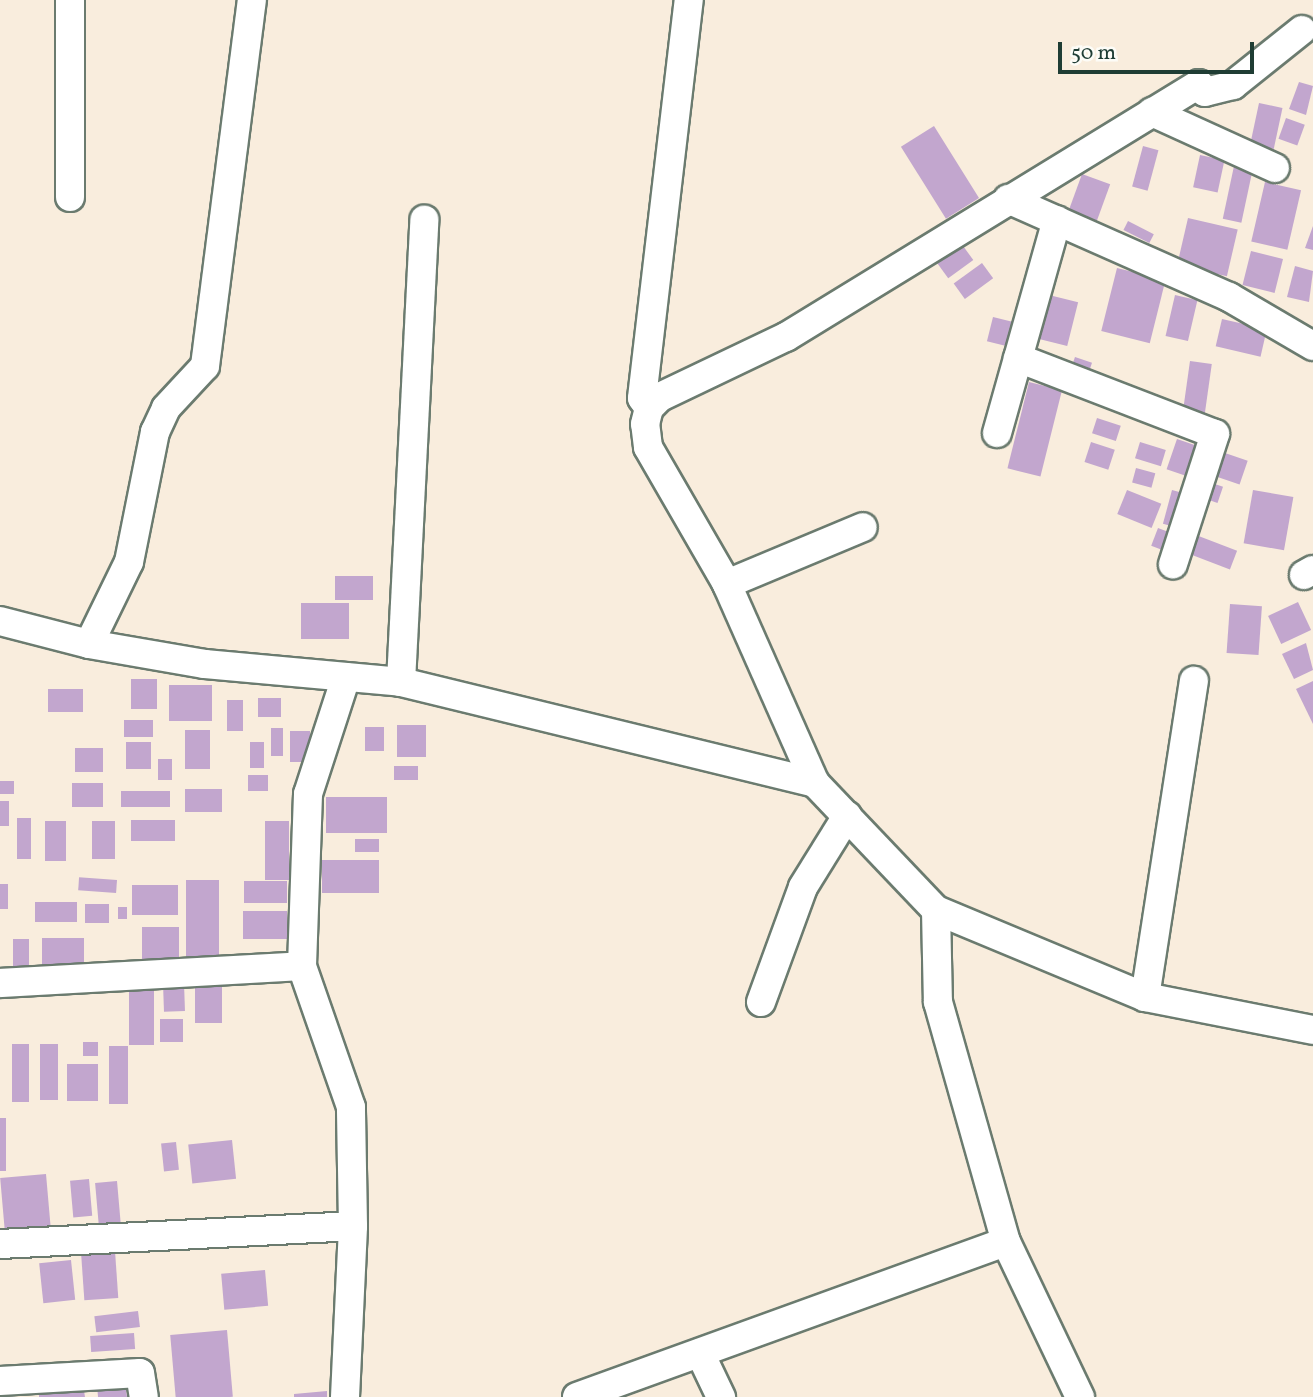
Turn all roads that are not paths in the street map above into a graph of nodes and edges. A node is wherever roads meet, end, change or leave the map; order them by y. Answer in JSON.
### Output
{"nodes":[{"id":1,"x":70,"y":0,"type":"edge"},
{"id":2,"x":252,"y":0,"type":"edge"},
{"id":3,"x":689,"y":0,"type":"edge"},
{"id":4,"x":1302,"y":30,"type":"dead end"},
{"id":5,"x":1152,"y":112,"type":"junction"},
{"id":6,"x":1275,"y":169,"type":"dead end"},
{"id":7,"x":70,"y":197,"type":"dead end"},
{"id":8,"x":1008,"y":199,"type":"junction"},
{"id":9,"x":424,"y":220,"type":"dead end"},
{"id":10,"x":1057,"y":220,"type":"junction"},
{"id":11,"x":1313,"y":346,"type":"edge"},
{"id":12,"x":1018,"y":358,"type":"junction"},
{"id":13,"x":649,"y":408,"type":"junction"},
{"id":14,"x":997,"y":433,"type":"dead end"},
{"id":15,"x":863,"y":527,"type":"dead end"},
{"id":16,"x":1174,"y":564,"type":"dead end"},
{"id":17,"x":727,"y":583,"type":"junction"},
{"id":18,"x":0,"y":621,"type":"edge"},
{"id":19,"x":89,"y":644,"type":"junction"},
{"id":20,"x":346,"y":677,"type":"junction"},
{"id":21,"x":1194,"y":681,"type":"dead end"},
{"id":22,"x":401,"y":682,"type":"junction"},
{"id":23,"x":815,"y":783,"type":"junction"},
{"id":24,"x":847,"y":816,"type":"junction"},
{"id":25,"x":936,"y":910,"type":"junction"},
{"id":26,"x":302,"y":966,"type":"junction"},
{"id":27,"x":0,"y":983,"type":"edge"},
{"id":28,"x":1145,"y":997,"type":"junction"},
{"id":29,"x":761,"y":1002,"type":"dead end"},
{"id":30,"x":1313,"y":1030,"type":"edge"},
{"id":31,"x":353,"y":1226,"type":"junction"},
{"id":32,"x":1006,"y":1242,"type":"junction"},
{"id":33,"x":0,"y":1244,"type":"edge"},
{"id":34,"x":700,"y":1353,"type":"junction"},
{"id":35,"x":0,"y":1381,"type":"edge"},
{"id":36,"x":144,"y":1397,"type":"edge"},
{"id":37,"x":345,"y":1397,"type":"edge"},
{"id":38,"x":577,"y":1397,"type":"edge"},
{"id":39,"x":721,"y":1397,"type":"edge"},
{"id":40,"x":1080,"y":1397,"type":"edge"}],
"edges":[{"from":1,"to":7,"type":"street"},
{"from":2,"to":19,"type":"street"},
{"from":3,"to":13,"type":"street"},
{"from":4,"to":5,"type":"street"},
{"from":5,"to":6,"type":"street"},
{"from":5,"to":8,"type":"street"},
{"from":8,"to":10,"type":"street"},
{"from":8,"to":13,"type":"street"},
{"from":9,"to":22,"type":"street"},
{"from":10,"to":11,"type":"street"},
{"from":10,"to":12,"type":"street"},
{"from":12,"to":14,"type":"street"},
{"from":12,"to":16,"type":"street"},
{"from":13,"to":17,"type":"street"},
{"from":15,"to":17,"type":"street"},
{"from":17,"to":23,"type":"street"},
{"from":18,"to":19,"type":"street"},
{"from":19,"to":20,"type":"street"},
{"from":20,"to":22,"type":"street"},
{"from":20,"to":26,"type":"street"},
{"from":21,"to":28,"type":"street"},
{"from":22,"to":23,"type":"street"},
{"from":23,"to":24,"type":"street"},
{"from":24,"to":25,"type":"street"},
{"from":24,"to":29,"type":"street"},
{"from":25,"to":28,"type":"street"},
{"from":25,"to":32,"type":"street"},
{"from":26,"to":27,"type":"street"},
{"from":26,"to":31,"type":"street"},
{"from":28,"to":30,"type":"street"},
{"from":31,"to":33,"type":"street"},
{"from":31,"to":37,"type":"street"},
{"from":32,"to":34,"type":"street"},
{"from":32,"to":40,"type":"street"},
{"from":34,"to":38,"type":"street"},
{"from":34,"to":39,"type":"street"},
{"from":35,"to":36,"type":"street"}]}
